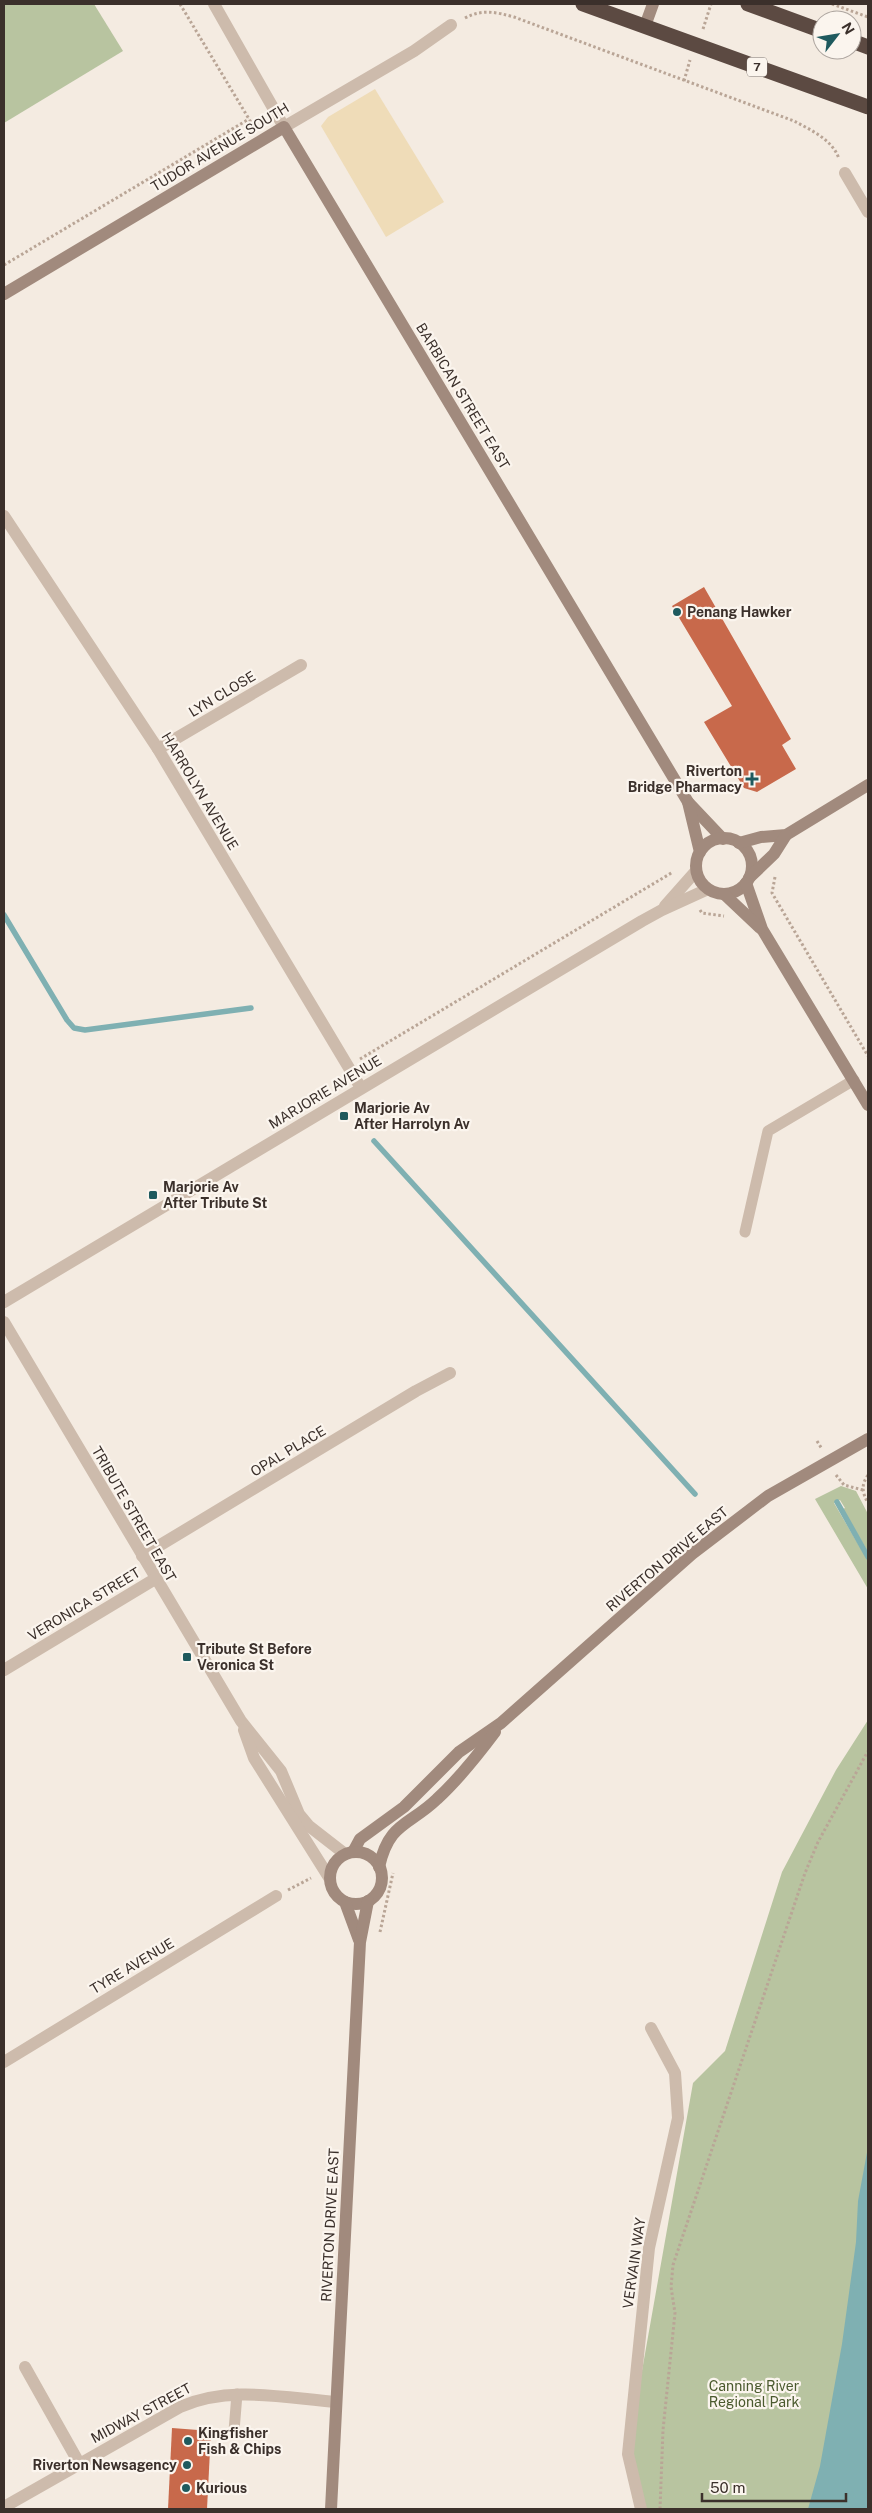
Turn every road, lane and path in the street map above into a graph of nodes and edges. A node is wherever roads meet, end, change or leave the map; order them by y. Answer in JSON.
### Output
{"nodes":[{"id":1,"x":180,"y":4,"type":"edge"},
{"id":2,"x":214,"y":4,"type":"edge"},
{"id":3,"x":583,"y":4,"type":"edge"},
{"id":4,"x":652,"y":4,"type":"edge"},
{"id":5,"x":748,"y":4,"type":"edge"},
{"id":6,"x":832,"y":4,"type":"edge"},
{"id":7,"x":610,"y":8,"type":"edge"},
{"id":8,"x":868,"y":17,"type":"edge"},
{"id":9,"x":451,"y":25,"type":"joint"},
{"id":10,"x":645,"y":26,"type":"junction"},
{"id":11,"x":812,"y":26,"type":"edge"},
{"id":12,"x":691,"y":59,"type":"dead end"},
{"id":13,"x":684,"y":81,"type":"junction"},
{"id":14,"x":868,"y":107,"type":"edge"},
{"id":15,"x":250,"y":119,"type":"junction"},
{"id":16,"x":284,"y":127,"type":"junction"},
{"id":17,"x":262,"y":140,"type":"junction"},
{"id":18,"x":845,"y":173,"type":"joint"},
{"id":19,"x":868,"y":212,"type":"edge"},
{"id":20,"x":4,"y":265,"type":"edge"},
{"id":21,"x":4,"y":294,"type":"edge"},
{"id":22,"x":4,"y":516,"type":"edge"},
{"id":23,"x":301,"y":665,"type":"dead end"},
{"id":24,"x":158,"y":749,"type":"junction"},
{"id":25,"x":868,"y":785,"type":"edge"},
{"id":26,"x":688,"y":802,"type":"junction"},
{"id":27,"x":786,"y":835,"type":"junction"},
{"id":28,"x":723,"y":839,"type":"junction"},
{"id":29,"x":738,"y":843,"type":"junction"},
{"id":30,"x":700,"y":852,"type":"junction"},
{"id":31,"x":696,"y":871,"type":"junction"},
{"id":32,"x":778,"y":872,"type":"dead end"},
{"id":33,"x":675,"y":875,"type":"dead end"},
{"id":34,"x":748,"y":880,"type":"junction"},
{"id":35,"x":708,"y":889,"type":"junction"},
{"id":36,"x":724,"y":894,"type":"junction"},
{"id":37,"x":698,"y":908,"type":"dead end"},
{"id":38,"x":662,"y":910,"type":"junction"},
{"id":39,"x":729,"y":917,"type":"dead end"},
{"id":40,"x":762,"y":929,"type":"junction"},
{"id":41,"x":868,"y":1056,"type":"edge"},
{"id":42,"x":358,"y":1060,"type":"dead end"},
{"id":43,"x":854,"y":1080,"type":"junction"},
{"id":44,"x":361,"y":1088,"type":"junction"},
{"id":45,"x":868,"y":1105,"type":"edge"},
{"id":46,"x":745,"y":1232,"type":"dead end"},
{"id":47,"x":4,"y":1302,"type":"edge"},
{"id":48,"x":4,"y":1322,"type":"edge"},
{"id":49,"x":450,"y":1373,"type":"dead end"},
{"id":50,"x":867,"y":1444,"type":"edge"},
{"id":51,"x":868,"y":1475,"type":"edge"},
{"id":52,"x":868,"y":1503,"type":"edge"},
{"id":53,"x":142,"y":1556,"type":"junction"},
{"id":54,"x":155,"y":1579,"type":"junction"},
{"id":55,"x":4,"y":1670,"type":"edge"},
{"id":56,"x":241,"y":1721,"type":"junction"},
{"id":57,"x":501,"y":1724,"type":"junction"},
{"id":58,"x":868,"y":1751,"type":"edge"},
{"id":59,"x":349,"y":1853,"type":"junction"},
{"id":60,"x":379,"y":1867,"type":"junction"},
{"id":61,"x":394,"y":1871,"type":"dead end"},
{"id":62,"x":331,"y":1884,"type":"junction"},
{"id":63,"x":276,"y":1896,"type":"joint"},
{"id":64,"x":368,"y":1901,"type":"junction"},
{"id":65,"x":345,"y":1902,"type":"junction"},
{"id":66,"x":380,"y":1932,"type":"dead end"},
{"id":67,"x":360,"y":1942,"type":"junction"},
{"id":68,"x":651,"y":2028,"type":"dead end"},
{"id":69,"x":4,"y":2062,"type":"edge"},
{"id":70,"x":25,"y":2367,"type":"dead end"},
{"id":71,"x":237,"y":2394,"type":"junction"},
{"id":72,"x":336,"y":2402,"type":"junction"},
{"id":73,"x":234,"y":2431,"type":"dead end"},
{"id":74,"x":79,"y":2463,"type":"junction"},
{"id":75,"x":4,"y":2507,"type":"edge"},
{"id":76,"x":331,"y":2509,"type":"edge"},
{"id":77,"x":641,"y":2509,"type":"edge"},
{"id":78,"x":660,"y":2509,"type":"edge"}],
"edges":[{"from":1,"to":15,"type":"path"},
{"from":2,"to":16,"type":"street","name":"BARBICAN STREET EAST"},
{"from":3,"to":7,"type":"highway","number":"7"},
{"from":4,"to":10,"type":"street"},
{"from":5,"to":11,"type":"highway"},
{"from":6,"to":8,"type":"path"},
{"from":7,"to":10,"type":"highway","number":"7"},
{"from":9,"to":13,"type":"path"},
{"from":9,"to":16,"type":"street","name":"TUDOR AVENUE SOUTH"},
{"from":10,"to":14,"type":"highway","number":"7"},
{"from":12,"to":13,"type":"path"},
{"from":13,"to":18,"type":"path"},
{"from":15,"to":17,"type":"path"},
{"from":15,"to":20,"type":"path"},
{"from":16,"to":17,"type":"street","name":"TUDOR AVENUE SOUTH"},
{"from":16,"to":26,"type":"street","name":"BARBICAN STREET EAST"},
{"from":17,"to":21,"type":"street","name":"TUDOR AVENUE SOUTH"},
{"from":18,"to":19,"type":"street"},
{"from":22,"to":24,"type":"street","name":"HARROLYN AVENUE"},
{"from":23,"to":24,"type":"street","name":"LYN CLOSE"},
{"from":24,"to":44,"type":"street","name":"HARROLYN AVENUE"},
{"from":25,"to":27,"type":"street"},
{"from":26,"to":28,"type":"street","name":"BARBICAN STREET EAST"},
{"from":26,"to":30,"type":"street","name":"BARBICAN STREET EAST"},
{"from":27,"to":29,"type":"street"},
{"from":27,"to":34,"type":"street"},
{"from":28,"to":29,"type":"street"},
{"from":28,"to":30,"type":"street"},
{"from":29,"to":34,"type":"street"},
{"from":30,"to":31,"type":"street","name":"MARJORIE AVENUE"},
{"from":31,"to":35,"type":"street"},
{"from":31,"to":38,"type":"street","name":"MARJORIE AVENUE"},
{"from":32,"to":41,"type":"path"},
{"from":33,"to":42,"type":"path"},
{"from":34,"to":36,"type":"street"},
{"from":34,"to":40,"type":"street"},
{"from":35,"to":36,"type":"street"},
{"from":35,"to":38,"type":"street","name":"MARJORIE AVENUE"},
{"from":36,"to":40,"type":"street"},
{"from":37,"to":39,"type":"path"},
{"from":38,"to":44,"type":"street","name":"MARJORIE AVENUE"},
{"from":40,"to":43,"type":"street"},
{"from":43,"to":45,"type":"street"},
{"from":43,"to":46,"type":"lane"},
{"from":44,"to":47,"type":"street","name":"MARJORIE AVENUE"},
{"from":48,"to":53,"type":"street","name":"TRIBUTE STREET EAST"},
{"from":49,"to":53,"type":"street","name":"OPAL PLACE"},
{"from":50,"to":57,"type":"street","name":"RIVERTON DRIVE EAST"},
{"from":51,"to":52,"type":"path"},
{"from":53,"to":54,"type":"street","name":"TRIBUTE STREET EAST"},
{"from":54,"to":55,"type":"street","name":"VERONICA STREET"},
{"from":54,"to":56,"type":"street","name":"TRIBUTE STREET EAST"},
{"from":56,"to":59,"type":"street","name":"TRIBUTE STREET EAST"},
{"from":56,"to":62,"type":"street","name":"TRIBUTE STREET EAST"},
{"from":57,"to":59,"type":"street","name":"RIVERTON DRIVE EAST"},
{"from":57,"to":60,"type":"street","name":"RIVERTON DRIVE EAST"},
{"from":58,"to":78,"type":"path"},
{"from":59,"to":60,"type":"street"},
{"from":59,"to":62,"type":"street","name":"RIVERTON DRIVE EAST"},
{"from":60,"to":64,"type":"street","name":"RIVERTON DRIVE EAST"},
{"from":61,"to":66,"type":"path"},
{"from":62,"to":63,"type":"path"},
{"from":62,"to":65,"type":"street","name":"RIVERTON DRIVE EAST"},
{"from":63,"to":69,"type":"street","name":"TYRE AVENUE"},
{"from":64,"to":65,"type":"street"},
{"from":64,"to":67,"type":"street","name":"RIVERTON DRIVE EAST"},
{"from":65,"to":67,"type":"street","name":"RIVERTON DRIVE EAST"},
{"from":67,"to":72,"type":"street","name":"RIVERTON DRIVE EAST"},
{"from":68,"to":77,"type":"street","name":"VERVAIN WAY"},
{"from":70,"to":74,"type":"street"},
{"from":71,"to":72,"type":"street","name":"MIDWAY STREET"},
{"from":71,"to":73,"type":"lane"},
{"from":71,"to":74,"type":"street","name":"MIDWAY STREET"},
{"from":72,"to":76,"type":"street","name":"RIVERTON DRIVE EAST"},
{"from":74,"to":75,"type":"street","name":"MIDWAY STREET"}]}
